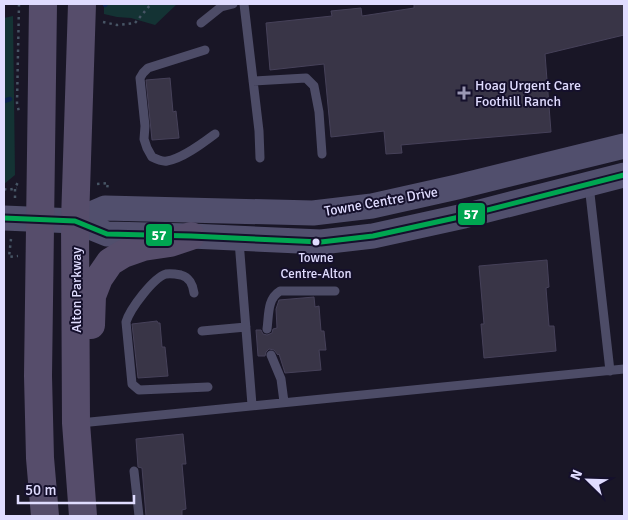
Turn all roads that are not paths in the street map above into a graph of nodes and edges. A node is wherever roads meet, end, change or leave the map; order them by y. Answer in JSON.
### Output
{"nodes":[{"id":1,"x":43,"y":4,"type":"edge"},
{"id":2,"x":82,"y":4,"type":"edge"},
{"id":3,"x":233,"y":4,"type":"edge"},
{"id":4,"x":244,"y":4,"type":"edge"},
{"id":5,"x":201,"y":22,"type":"dead end"},
{"id":6,"x":205,"y":50,"type":"dead end"},
{"id":7,"x":253,"y":81,"type":"junction"},
{"id":8,"x":215,"y":134,"type":"dead end"},
{"id":9,"x":624,"y":146,"type":"edge"},
{"id":10,"x":322,"y":154,"type":"dead end"},
{"id":11,"x":260,"y":158,"type":"dead end"},
{"id":12,"x":624,"y":175,"type":"edge"},
{"id":13,"x":589,"y":185,"type":"junction"},
{"id":14,"x":4,"y":218,"type":"edge"},
{"id":15,"x":39,"y":218,"type":"junction"},
{"id":16,"x":75,"y":222,"type":"junction"},
{"id":17,"x":191,"y":236,"type":"junction"},
{"id":18,"x":238,"y":238,"type":"junction"},
{"id":19,"x":335,"y":292,"type":"dead end"},
{"id":20,"x":194,"y":293,"type":"dead end"},
{"id":21,"x":246,"y":327,"type":"junction"},
{"id":22,"x":267,"y":329,"type":"dead end"},
{"id":23,"x":202,"y":331,"type":"dead end"},
{"id":24,"x":271,"y":355,"type":"dead end"},
{"id":25,"x":624,"y":369,"type":"edge"},
{"id":26,"x":610,"y":371,"type":"junction"},
{"id":27,"x":208,"y":387,"type":"dead end"},
{"id":28,"x":284,"y":402,"type":"junction"},
{"id":29,"x":252,"y":405,"type":"junction"},
{"id":30,"x":77,"y":412,"type":"junction"},
{"id":31,"x":134,"y":471,"type":"dead end"},
{"id":32,"x":45,"y":516,"type":"edge"},
{"id":33,"x":83,"y":516,"type":"edge"},
{"id":34,"x":140,"y":516,"type":"edge"}],
"edges":[{"from":1,"to":15,"type":"main road"},
{"from":2,"to":16,"type":"main road","name":"Alton Parkway"},
{"from":3,"to":5,"type":"lane"},
{"from":4,"to":7,"type":"lane"},
{"from":6,"to":8,"type":"lane"},
{"from":7,"to":10,"type":"lane"},
{"from":7,"to":11,"type":"lane"},
{"from":9,"to":16,"type":"main road","name":"Towne Centre Drive"},
{"from":12,"to":13,"type":"main road"},
{"from":13,"to":18,"type":"main road"},
{"from":13,"to":26,"type":"lane"},
{"from":14,"to":15,"type":"main road"},
{"from":15,"to":16,"type":"main road"},
{"from":15,"to":32,"type":"main road"},
{"from":16,"to":17,"type":"main road"},
{"from":16,"to":30,"type":"main road","name":"Alton Parkway"},
{"from":17,"to":18,"type":"main road"},
{"from":17,"to":30,"type":"main road"},
{"from":18,"to":21,"type":"lane"},
{"from":19,"to":22,"type":"lane"},
{"from":20,"to":27,"type":"lane"},
{"from":21,"to":23,"type":"lane"},
{"from":21,"to":29,"type":"lane"},
{"from":24,"to":28,"type":"lane"},
{"from":25,"to":26,"type":"lane"},
{"from":26,"to":28,"type":"lane"},
{"from":28,"to":29,"type":"lane"},
{"from":29,"to":30,"type":"lane"},
{"from":30,"to":33,"type":"main road","name":"Alton Parkway"},
{"from":31,"to":34,"type":"lane"}]}
